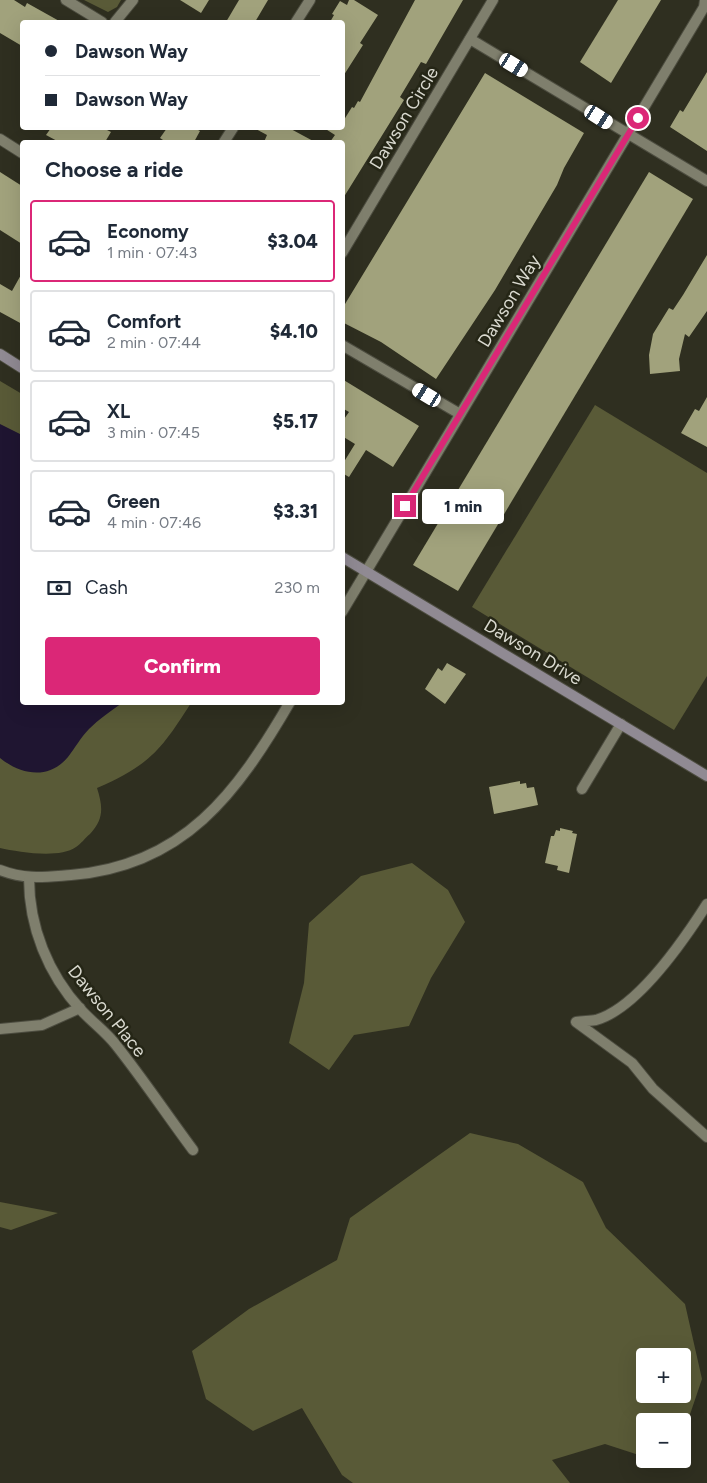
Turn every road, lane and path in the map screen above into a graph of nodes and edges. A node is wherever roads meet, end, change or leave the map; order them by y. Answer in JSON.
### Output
{"nodes":[{"id":1,"x":66,"y":0,"type":"edge"},
{"id":2,"x":132,"y":0,"type":"edge"},
{"id":3,"x":310,"y":0,"type":"edge"},
{"id":4,"x":493,"y":0,"type":"edge"},
{"id":5,"x":705,"y":4,"type":"edge"},
{"id":6,"x":99,"y":20,"type":"edge"},
{"id":7,"x":117,"y":20,"type":"edge"},
{"id":8,"x":297,"y":20,"type":"edge"},
{"id":9,"x":470,"y":39,"type":"junction"},
{"id":10,"x":629,"y":134,"type":"junction"},
{"id":11,"x":0,"y":139,"type":"edge"},
{"id":12,"x":20,"y":152,"type":"edge"},
{"id":13,"x":707,"y":181,"type":"edge"},
{"id":14,"x":345,"y":248,"type":"edge"},
{"id":15,"x":345,"y":347,"type":"edge"},
{"id":16,"x":0,"y":354,"type":"edge"},
{"id":17,"x":20,"y":367,"type":"edge"},
{"id":18,"x":460,"y":414,"type":"junction"},
{"id":19,"x":345,"y":559,"type":"edge"},
{"id":20,"x":366,"y":571,"type":"junction"},
{"id":21,"x":345,"y":607,"type":"edge"},
{"id":22,"x":288,"y":705,"type":"edge"},
{"id":23,"x":621,"y":724,"type":"junction"},
{"id":24,"x":707,"y":776,"type":"edge"},
{"id":25,"x":582,"y":789,"type":"dead end"},
{"id":26,"x":0,"y":870,"type":"edge"},
{"id":27,"x":29,"y":878,"type":"junction"},
{"id":28,"x":707,"y":904,"type":"edge"},
{"id":29,"x":80,"y":1008,"type":"junction"},
{"id":30,"x":0,"y":1029,"type":"edge"},
{"id":31,"x":707,"y":1137,"type":"edge"},
{"id":32,"x":193,"y":1150,"type":"dead end"}],
"edges":[{"from":1,"to":6,"type":"street"},
{"from":2,"to":7,"type":"street"},
{"from":3,"to":8,"type":"street"},
{"from":4,"to":9,"type":"street","name":"Dawson Circle"},
{"from":5,"to":10,"type":"street","name":"Dawson Way"},
{"from":9,"to":10,"type":"street"},
{"from":9,"to":14,"type":"street","name":"Dawson Circle"},
{"from":10,"to":13,"type":"street"},
{"from":10,"to":18,"type":"street","name":"Dawson Way"},
{"from":11,"to":12,"type":"street"},
{"from":15,"to":18,"type":"street"},
{"from":16,"to":17,"type":"street"},
{"from":18,"to":20,"type":"street","name":"Dawson Way"},
{"from":19,"to":20,"type":"street","name":"Dawson Drive"},
{"from":20,"to":21,"type":"street","name":"Dawson Way"},
{"from":20,"to":23,"type":"street","name":"Dawson Drive"},
{"from":22,"to":27,"type":"street"},
{"from":23,"to":24,"type":"street","name":"Dawson Drive"},
{"from":23,"to":25,"type":"street"},
{"from":26,"to":27,"type":"street"},
{"from":27,"to":29,"type":"street","name":"Dawson Place"},
{"from":28,"to":31,"type":"street"},
{"from":29,"to":30,"type":"street"},
{"from":29,"to":32,"type":"street","name":"Dawson Place"}]}
